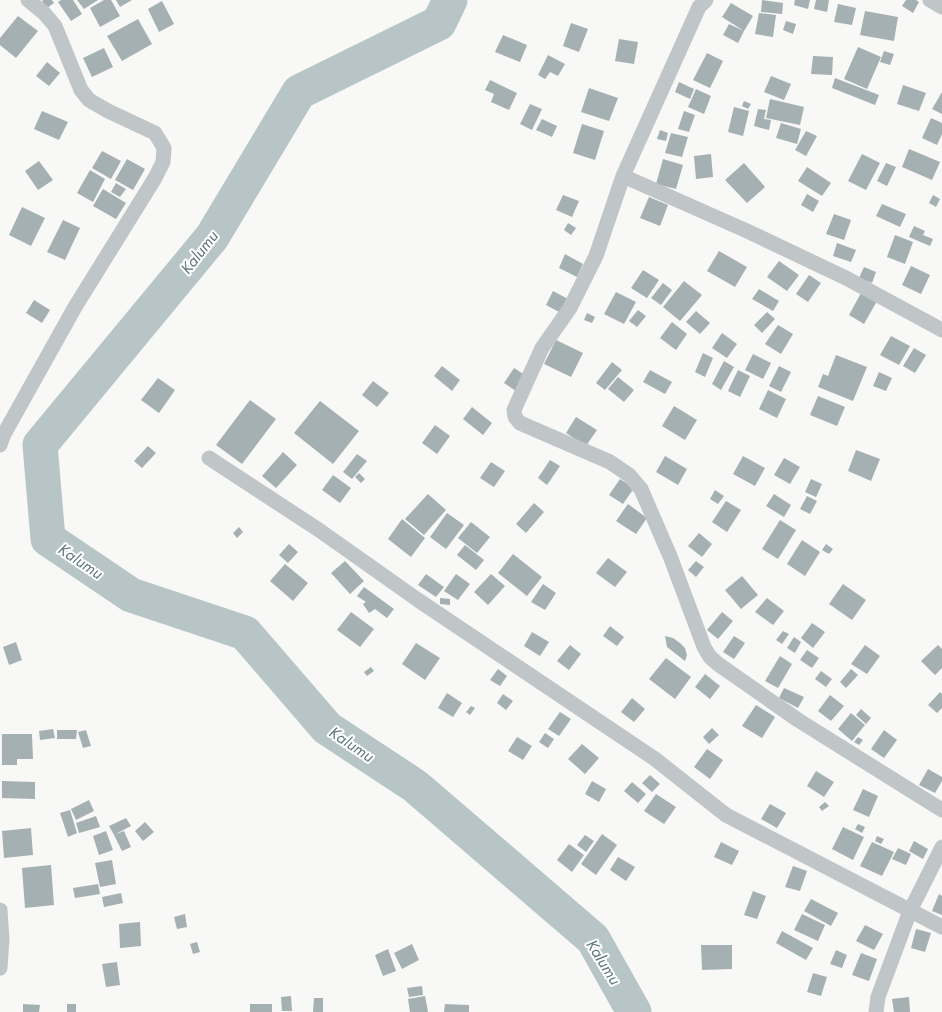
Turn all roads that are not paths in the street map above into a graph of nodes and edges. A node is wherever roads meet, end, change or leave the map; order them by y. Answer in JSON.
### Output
{"nodes":[{"id":1,"x":28,"y":0,"type":"edge"},
{"id":2,"x":706,"y":0,"type":"edge"},
{"id":3,"x":930,"y":0,"type":"edge"},
{"id":4,"x":942,"y":7,"type":"edge"},
{"id":5,"x":623,"y":176,"type":"junction"},
{"id":6,"x":942,"y":330,"type":"edge"},
{"id":7,"x":0,"y":445,"type":"edge"},
{"id":8,"x":210,"y":458,"type":"dead end"},
{"id":9,"x":942,"y":810,"type":"edge"},
{"id":10,"x":942,"y":847,"type":"edge"},
{"id":11,"x":0,"y":910,"type":"edge"},
{"id":12,"x":910,"y":911,"type":"junction"},
{"id":13,"x":942,"y":927,"type":"edge"},
{"id":14,"x":1,"y":939,"type":"edge"},
{"id":15,"x":0,"y":968,"type":"edge"},
{"id":16,"x":876,"y":1012,"type":"edge"}],
"edges":[{"from":1,"to":7,"type":"street"},
{"from":2,"to":5,"type":"street"},
{"from":3,"to":4,"type":"street"},
{"from":5,"to":6,"type":"street"},
{"from":5,"to":9,"type":"street"},
{"from":8,"to":12,"type":"street"},
{"from":10,"to":12,"type":"street"},
{"from":11,"to":14,"type":"street"},
{"from":12,"to":13,"type":"street"},
{"from":12,"to":16,"type":"street"},
{"from":14,"to":15,"type":"street"}]}
